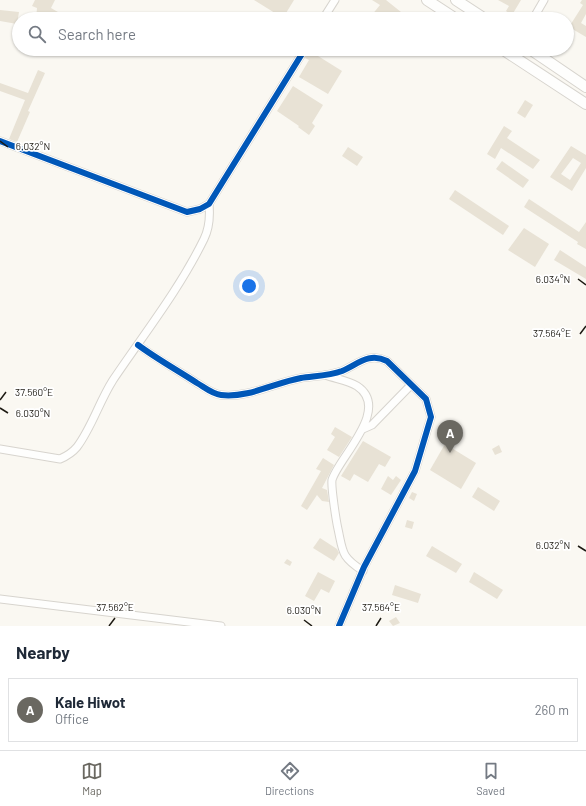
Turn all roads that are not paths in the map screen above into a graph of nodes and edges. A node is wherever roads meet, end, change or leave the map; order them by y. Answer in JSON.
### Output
{"nodes":[{"id":1,"x":335,"y":0,"type":"edge"},
{"id":2,"x":427,"y":0,"type":"edge"},
{"id":3,"x":456,"y":0,"type":"edge"},
{"id":4,"x":544,"y":0,"type":"edge"},
{"id":5,"x":327,"y":12,"type":"edge"},
{"id":6,"x":445,"y":12,"type":"edge"},
{"id":7,"x":474,"y":12,"type":"edge"},
{"id":8,"x":537,"y":12,"type":"edge"},
{"id":9,"x":300,"y":56,"type":"edge"},
{"id":10,"x":513,"y":56,"type":"edge"},
{"id":11,"x":540,"y":56,"type":"edge"},
{"id":12,"x":586,"y":87,"type":"edge"},
{"id":13,"x":586,"y":104,"type":"edge"},
{"id":14,"x":0,"y":141,"type":"edge"},
{"id":15,"x":209,"y":204,"type":"junction"},
{"id":16,"x":138,"y":345,"type":"junction"},
{"id":17,"x":326,"y":375,"type":"junction"},
{"id":18,"x":411,"y":385,"type":"junction"},
{"id":19,"x":363,"y":429,"type":"junction"},
{"id":20,"x":0,"y":449,"type":"edge"},
{"id":21,"x":362,"y":571,"type":"junction"},
{"id":22,"x":0,"y":599,"type":"edge"},
{"id":23,"x":221,"y":626,"type":"edge"},
{"id":24,"x":339,"y":626,"type":"edge"}],
"edges":[{"from":1,"to":5,"type":"street"},
{"from":2,"to":6,"type":"main road"},
{"from":3,"to":7,"type":"main road"},
{"from":4,"to":8,"type":"street"},
{"from":9,"to":15,"type":"street"},
{"from":10,"to":13,"type":"main road"},
{"from":11,"to":12,"type":"main road"},
{"from":14,"to":15,"type":"street"},
{"from":15,"to":16,"type":"street"},
{"from":16,"to":17,"type":"street"},
{"from":16,"to":20,"type":"street"},
{"from":17,"to":18,"type":"street"},
{"from":17,"to":19,"type":"street"},
{"from":18,"to":19,"type":"street"},
{"from":18,"to":21,"type":"street"},
{"from":19,"to":21,"type":"street"},
{"from":21,"to":24,"type":"street"},
{"from":22,"to":23,"type":"street"}]}
